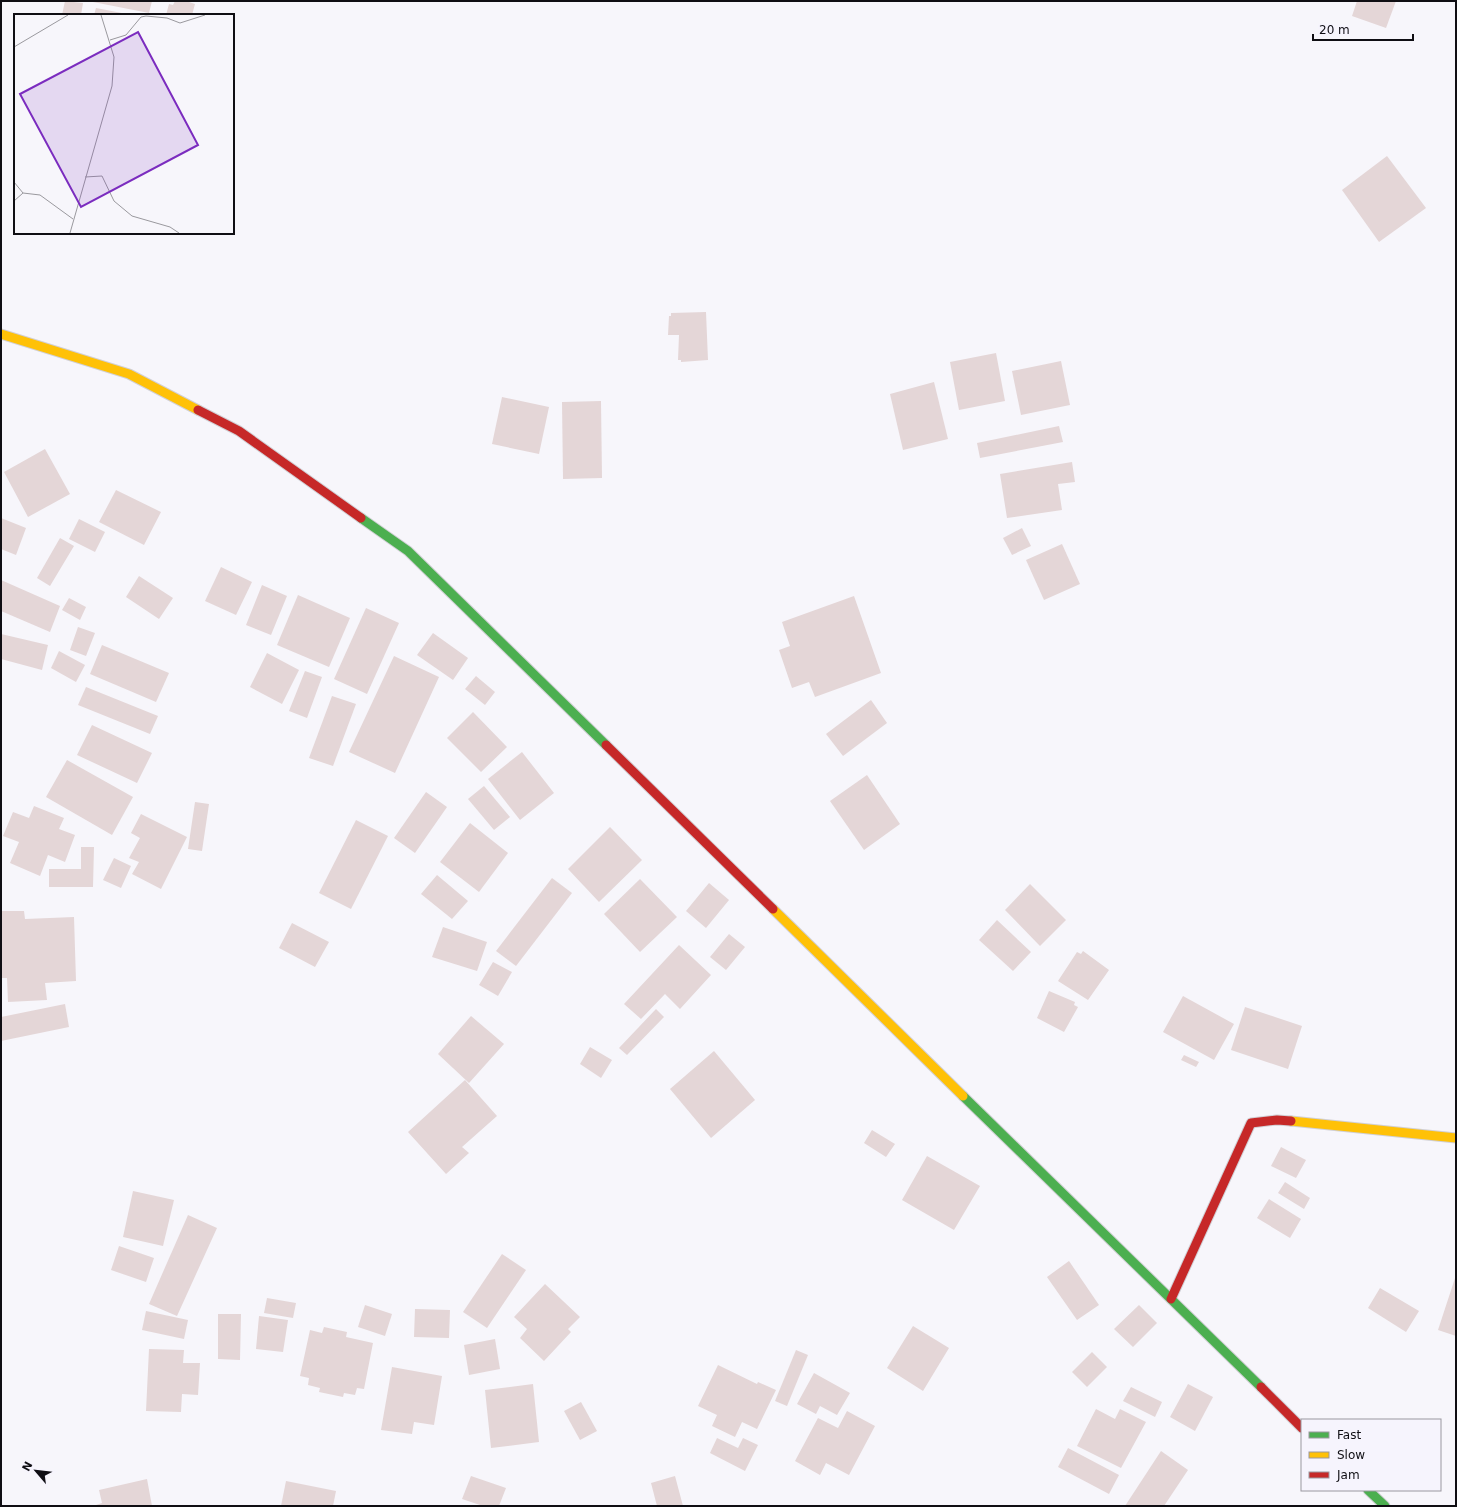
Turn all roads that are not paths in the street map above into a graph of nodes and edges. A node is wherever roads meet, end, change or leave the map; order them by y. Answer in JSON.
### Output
{"nodes":[{"id":1,"x":1,"y":334,"type":"edge"},
{"id":2,"x":1456,"y":1138,"type":"edge"},
{"id":3,"x":1171,"y":1299,"type":"junction"},
{"id":4,"x":1301,"y":1427,"type":"edge"},
{"id":5,"x":1369,"y":1491,"type":"edge"},
{"id":6,"x":1385,"y":1506,"type":"edge"}],
"edges":[{"from":1,"to":3,"type":"main road"},
{"from":2,"to":3,"type":"main road"},
{"from":3,"to":4,"type":"main road"},
{"from":5,"to":6,"type":"main road"}]}
